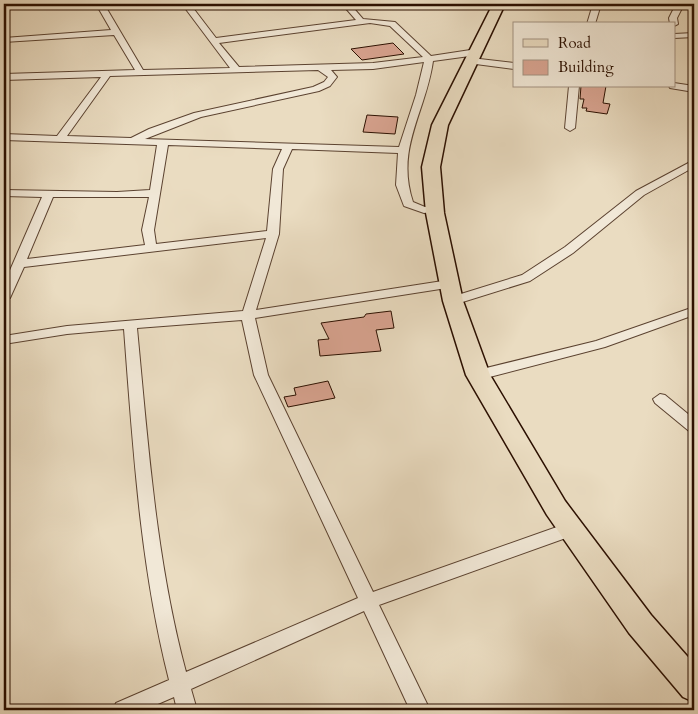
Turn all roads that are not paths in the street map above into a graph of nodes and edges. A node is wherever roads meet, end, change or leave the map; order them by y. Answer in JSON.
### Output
{"nodes":[{"id":1,"x":100,"y":4,"type":"edge"},
{"id":2,"x":186,"y":4,"type":"edge"},
{"id":3,"x":346,"y":4,"type":"edge"},
{"id":4,"x":499,"y":4,"type":"edge"},
{"id":5,"x":597,"y":4,"type":"edge"},
{"id":6,"x":680,"y":4,"type":"edge"},
{"id":7,"x":361,"y":22,"type":"junction"},
{"id":8,"x":592,"y":22,"type":"edge"},
{"id":9,"x":674,"y":22,"type":"edge"},
{"id":10,"x":118,"y":32,"type":"junction"},
{"id":11,"x":694,"y":35,"type":"edge"},
{"id":12,"x":678,"y":36,"type":"edge"},
{"id":13,"x":4,"y":40,"type":"edge"},
{"id":14,"x":213,"y":40,"type":"junction"},
{"id":15,"x":474,"y":57,"type":"junction"},
{"id":16,"x":430,"y":58,"type":"junction"},
{"id":17,"x":513,"y":66,"type":"edge"},
{"id":18,"x":320,"y":68,"type":"junction"},
{"id":19,"x":237,"y":70,"type":"junction"},
{"id":20,"x":141,"y":74,"type":"junction"},
{"id":21,"x":107,"y":75,"type":"junction"},
{"id":22,"x":4,"y":77,"type":"edge"},
{"id":23,"x":676,"y":86,"type":"edge"},
{"id":24,"x":574,"y":88,"type":"edge"},
{"id":25,"x":694,"y":89,"type":"edge"},
{"id":26,"x":570,"y":128,"type":"dead end"},
{"id":27,"x":4,"y":137,"type":"edge"},
{"id":28,"x":60,"y":139,"type":"junction"},
{"id":29,"x":133,"y":141,"type":"junction"},
{"id":30,"x":165,"y":142,"type":"junction"},
{"id":31,"x":288,"y":147,"type":"junction"},
{"id":32,"x":401,"y":150,"type":"junction"},
{"id":33,"x":694,"y":163,"type":"edge"},
{"id":34,"x":4,"y":193,"type":"edge"},
{"id":35,"x":155,"y":193,"type":"junction"},
{"id":36,"x":49,"y":194,"type":"junction"},
{"id":37,"x":435,"y":209,"type":"junction"},
{"id":38,"x":272,"y":234,"type":"junction"},
{"id":39,"x":152,"y":247,"type":"junction"},
{"id":40,"x":18,"y":264,"type":"junction"},
{"id":41,"x":451,"y":293,"type":"junction"},
{"id":42,"x":4,"y":298,"type":"edge"},
{"id":43,"x":694,"y":311,"type":"edge"},
{"id":44,"x":248,"y":314,"type":"junction"},
{"id":45,"x":130,"y":326,"type":"junction"},
{"id":46,"x":4,"y":340,"type":"edge"},
{"id":47,"x":478,"y":375,"type":"junction"},
{"id":48,"x":660,"y":399,"type":"dead end"},
{"id":49,"x":694,"y":427,"type":"edge"},
{"id":50,"x":571,"y":529,"type":"junction"},
{"id":51,"x":367,"y":602,"type":"junction"},
{"id":52,"x":180,"y":686,"type":"junction"},
{"id":53,"x":694,"y":687,"type":"edge"},
{"id":54,"x":123,"y":710,"type":"edge"},
{"id":55,"x":187,"y":710,"type":"edge"},
{"id":56,"x":420,"y":710,"type":"edge"}],
"edges":[{"from":1,"to":10,"type":"street"},
{"from":2,"to":14,"type":"street"},
{"from":3,"to":7,"type":"street"},
{"from":4,"to":15,"type":"main road"},
{"from":5,"to":8,"type":"street"},
{"from":6,"to":9,"type":"street"},
{"from":7,"to":14,"type":"street"},
{"from":7,"to":16,"type":"street"},
{"from":10,"to":13,"type":"street"},
{"from":10,"to":20,"type":"street"},
{"from":11,"to":12,"type":"street"},
{"from":14,"to":19,"type":"street"},
{"from":15,"to":16,"type":"street"},
{"from":15,"to":17,"type":"street"},
{"from":15,"to":37,"type":"main road"},
{"from":16,"to":18,"type":"street"},
{"from":16,"to":32,"type":"street"},
{"from":18,"to":19,"type":"street"},
{"from":18,"to":29,"type":"street"},
{"from":19,"to":20,"type":"street"},
{"from":20,"to":21,"type":"street"},
{"from":21,"to":22,"type":"street"},
{"from":21,"to":28,"type":"street"},
{"from":23,"to":25,"type":"street"},
{"from":24,"to":26,"type":"street"},
{"from":27,"to":28,"type":"street"},
{"from":28,"to":29,"type":"street"},
{"from":29,"to":30,"type":"street"},
{"from":30,"to":31,"type":"street"},
{"from":30,"to":35,"type":"street"},
{"from":31,"to":32,"type":"street"},
{"from":31,"to":38,"type":"street"},
{"from":32,"to":37,"type":"street"},
{"from":33,"to":41,"type":"street"},
{"from":34,"to":36,"type":"street"},
{"from":35,"to":36,"type":"street"},
{"from":35,"to":39,"type":"street"},
{"from":36,"to":40,"type":"street"},
{"from":37,"to":41,"type":"main road"},
{"from":38,"to":39,"type":"street"},
{"from":38,"to":44,"type":"street"},
{"from":39,"to":40,"type":"street"},
{"from":40,"to":42,"type":"street"},
{"from":41,"to":44,"type":"street"},
{"from":41,"to":47,"type":"main road"},
{"from":43,"to":47,"type":"street"},
{"from":44,"to":45,"type":"street"},
{"from":44,"to":51,"type":"street"},
{"from":45,"to":46,"type":"street"},
{"from":45,"to":52,"type":"street"},
{"from":47,"to":50,"type":"main road"},
{"from":48,"to":49,"type":"street"},
{"from":50,"to":51,"type":"street"},
{"from":50,"to":53,"type":"main road"},
{"from":51,"to":52,"type":"street"},
{"from":51,"to":56,"type":"street"},
{"from":52,"to":54,"type":"street"},
{"from":52,"to":55,"type":"street"}]}
